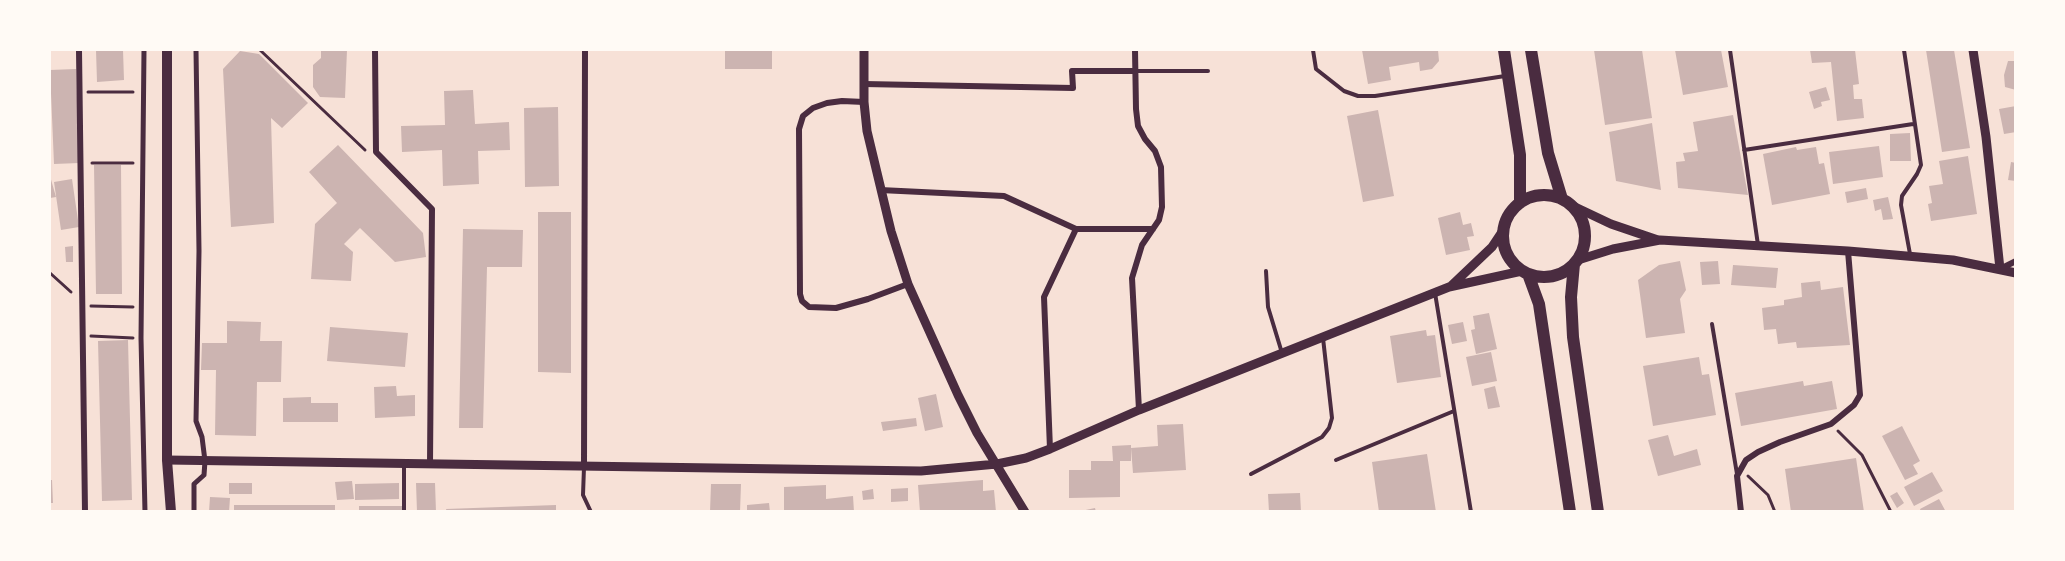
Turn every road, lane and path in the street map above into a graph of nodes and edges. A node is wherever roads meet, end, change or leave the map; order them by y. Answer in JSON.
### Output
{"nodes":[{"id":1,"x":79,"y":50,"type":"edge"},
{"id":2,"x":144,"y":50,"type":"edge"},
{"id":3,"x":167,"y":50,"type":"edge"},
{"id":4,"x":196,"y":50,"type":"edge"},
{"id":5,"x":260,"y":50,"type":"edge"},
{"id":6,"x":375,"y":50,"type":"edge"},
{"id":7,"x":585,"y":50,"type":"edge"},
{"id":8,"x":864,"y":50,"type":"edge"},
{"id":9,"x":1135,"y":50,"type":"edge"},
{"id":10,"x":1313,"y":50,"type":"edge"},
{"id":11,"x":1504,"y":50,"type":"edge"},
{"id":12,"x":1531,"y":50,"type":"edge"},
{"id":13,"x":1730,"y":50,"type":"edge"},
{"id":14,"x":1904,"y":50,"type":"edge"},
{"id":15,"x":1973,"y":50,"type":"edge"},
{"id":16,"x":1136,"y":71,"type":"junction"},
{"id":17,"x":1208,"y":71,"type":"dead end"},
{"id":18,"x":1508,"y":75,"type":"junction"},
{"id":19,"x":864,"y":84,"type":"junction"},
{"id":20,"x":80,"y":92,"type":"junction"},
{"id":21,"x":144,"y":92,"type":"junction"},
{"id":22,"x":864,"y":102,"type":"junction"},
{"id":23,"x":1913,"y":124,"type":"junction"},
{"id":24,"x":1744,"y":150,"type":"junction"},
{"id":25,"x":376,"y":152,"type":"junction"},
{"id":26,"x":81,"y":163,"type":"junction"},
{"id":27,"x":144,"y":163,"type":"junction"},
{"id":28,"x":880,"y":190,"type":"junction"},
{"id":29,"x":1520,"y":203,"type":"junction"},
{"id":30,"x":1568,"y":203,"type":"junction"},
{"id":31,"x":1076,"y":229,"type":"junction"},
{"id":32,"x":1154,"y":229,"type":"junction"},
{"id":33,"x":1504,"y":229,"type":"junction"},
{"id":34,"x":1660,"y":240,"type":"junction"},
{"id":35,"x":1758,"y":246,"type":"junction"},
{"id":36,"x":1848,"y":251,"type":"junction"},
{"id":37,"x":1910,"y":256,"type":"junction"},
{"id":38,"x":2016,"y":261,"type":"edge"},
{"id":39,"x":1576,"y":262,"type":"junction"},
{"id":40,"x":2000,"y":269,"type":"junction"},
{"id":41,"x":1266,"y":271,"type":"dead end"},
{"id":42,"x":1525,"y":272,"type":"junction"},
{"id":43,"x":50,"y":273,"type":"edge"},
{"id":44,"x":2016,"y":273,"type":"edge"},
{"id":45,"x":908,"y":284,"type":"junction"},
{"id":46,"x":1449,"y":287,"type":"junction"},
{"id":47,"x":1435,"y":293,"type":"junction"},
{"id":48,"x":83,"y":304,"type":"junction"},
{"id":49,"x":142,"y":307,"type":"junction"},
{"id":50,"x":1712,"y":324,"type":"dead end"},
{"id":51,"x":83,"y":336,"type":"junction"},
{"id":52,"x":1323,"y":337,"type":"junction"},
{"id":53,"x":141,"y":338,"type":"junction"},
{"id":54,"x":1282,"y":354,"type":"junction"},
{"id":55,"x":1140,"y":410,"type":"junction"},
{"id":56,"x":1454,"y":411,"type":"junction"},
{"id":57,"x":1831,"y":424,"type":"junction"},
{"id":58,"x":1050,"y":449,"type":"junction"},
{"id":59,"x":167,"y":460,"type":"junction"},
{"id":60,"x":1336,"y":460,"type":"dead end"},
{"id":61,"x":204,"y":461,"type":"junction"},
{"id":62,"x":404,"y":464,"type":"junction"},
{"id":63,"x":430,"y":464,"type":"junction"},
{"id":64,"x":997,"y":464,"type":"junction"},
{"id":65,"x":584,"y":467,"type":"junction"},
{"id":66,"x":1738,"y":473,"type":"junction"},
{"id":67,"x":1251,"y":474,"type":"dead end"},
{"id":68,"x":85,"y":512,"type":"edge"},
{"id":69,"x":145,"y":512,"type":"edge"},
{"id":70,"x":171,"y":512,"type":"edge"},
{"id":71,"x":194,"y":512,"type":"edge"},
{"id":72,"x":404,"y":512,"type":"edge"},
{"id":73,"x":591,"y":512,"type":"edge"},
{"id":74,"x":1024,"y":512,"type":"edge"},
{"id":75,"x":1471,"y":512,"type":"edge"},
{"id":76,"x":1570,"y":512,"type":"edge"},
{"id":77,"x":1598,"y":512,"type":"edge"},
{"id":78,"x":1741,"y":512,"type":"edge"},
{"id":79,"x":1775,"y":512,"type":"edge"},
{"id":80,"x":1891,"y":512,"type":"edge"}],
"edges":[{"from":1,"to":20,"type":"street"},
{"from":2,"to":21,"type":"street"},
{"from":3,"to":59,"type":"main road"},
{"from":4,"to":61,"type":"street"},
{"from":5,"to":25,"type":"path"},
{"from":6,"to":25,"type":"street"},
{"from":7,"to":65,"type":"street"},
{"from":8,"to":19,"type":"street"},
{"from":9,"to":16,"type":"street"},
{"from":10,"to":18,"type":"lane"},
{"from":11,"to":18,"type":"main road"},
{"from":12,"to":30,"type":"main road"},
{"from":13,"to":24,"type":"lane"},
{"from":14,"to":23,"type":"lane"},
{"from":15,"to":40,"type":"street"},
{"from":16,"to":17,"type":"lane"},
{"from":16,"to":19,"type":"street"},
{"from":16,"to":32,"type":"street"},
{"from":18,"to":29,"type":"main road"},
{"from":19,"to":22,"type":"street"},
{"from":20,"to":21,"type":"path"},
{"from":20,"to":26,"type":"street"},
{"from":21,"to":27,"type":"street"},
{"from":22,"to":28,"type":"street"},
{"from":22,"to":45,"type":"street"},
{"from":23,"to":24,"type":"lane"},
{"from":23,"to":37,"type":"lane"},
{"from":24,"to":35,"type":"lane"},
{"from":25,"to":63,"type":"street"},
{"from":26,"to":27,"type":"path"},
{"from":26,"to":48,"type":"street"},
{"from":27,"to":49,"type":"street"},
{"from":28,"to":31,"type":"street"},
{"from":28,"to":45,"type":"street"},
{"from":29,"to":30,"type":"main road"},
{"from":29,"to":33,"type":"main road"},
{"from":30,"to":34,"type":"street"},
{"from":30,"to":39,"type":"main road"},
{"from":31,"to":32,"type":"street"},
{"from":31,"to":58,"type":"street"},
{"from":32,"to":55,"type":"street"},
{"from":33,"to":42,"type":"main road"},
{"from":33,"to":46,"type":"street"},
{"from":34,"to":35,"type":"street"},
{"from":34,"to":39,"type":"street"},
{"from":35,"to":36,"type":"street"},
{"from":36,"to":37,"type":"street"},
{"from":36,"to":57,"type":"street"},
{"from":37,"to":40,"type":"street"},
{"from":38,"to":40,"type":"street"},
{"from":39,"to":42,"type":"main road"},
{"from":39,"to":77,"type":"main road"},
{"from":40,"to":44,"type":"street"},
{"from":41,"to":54,"type":"lane"},
{"from":42,"to":46,"type":"street"},
{"from":42,"to":76,"type":"main road"},
{"from":43,"to":48,"type":"path"},
{"from":45,"to":64,"type":"street"},
{"from":46,"to":47,"type":"street"},
{"from":47,"to":52,"type":"street"},
{"from":47,"to":56,"type":"lane"},
{"from":48,"to":49,"type":"path"},
{"from":48,"to":51,"type":"street"},
{"from":49,"to":53,"type":"street"},
{"from":50,"to":66,"type":"lane"},
{"from":51,"to":53,"type":"path"},
{"from":51,"to":68,"type":"street"},
{"from":52,"to":54,"type":"street"},
{"from":52,"to":67,"type":"lane"},
{"from":53,"to":69,"type":"street"},
{"from":54,"to":55,"type":"street"},
{"from":55,"to":58,"type":"street"},
{"from":56,"to":60,"type":"lane"},
{"from":56,"to":75,"type":"lane"},
{"from":57,"to":66,"type":"street"},
{"from":57,"to":80,"type":"path"},
{"from":58,"to":64,"type":"street"},
{"from":59,"to":61,"type":"street"},
{"from":59,"to":70,"type":"main road"},
{"from":61,"to":62,"type":"street"},
{"from":61,"to":71,"type":"street"},
{"from":62,"to":63,"type":"street"},
{"from":62,"to":72,"type":"lane"},
{"from":63,"to":65,"type":"street"},
{"from":64,"to":65,"type":"street"},
{"from":64,"to":74,"type":"street"},
{"from":65,"to":73,"type":"lane"},
{"from":66,"to":78,"type":"street"},
{"from":66,"to":79,"type":"path"}]}
